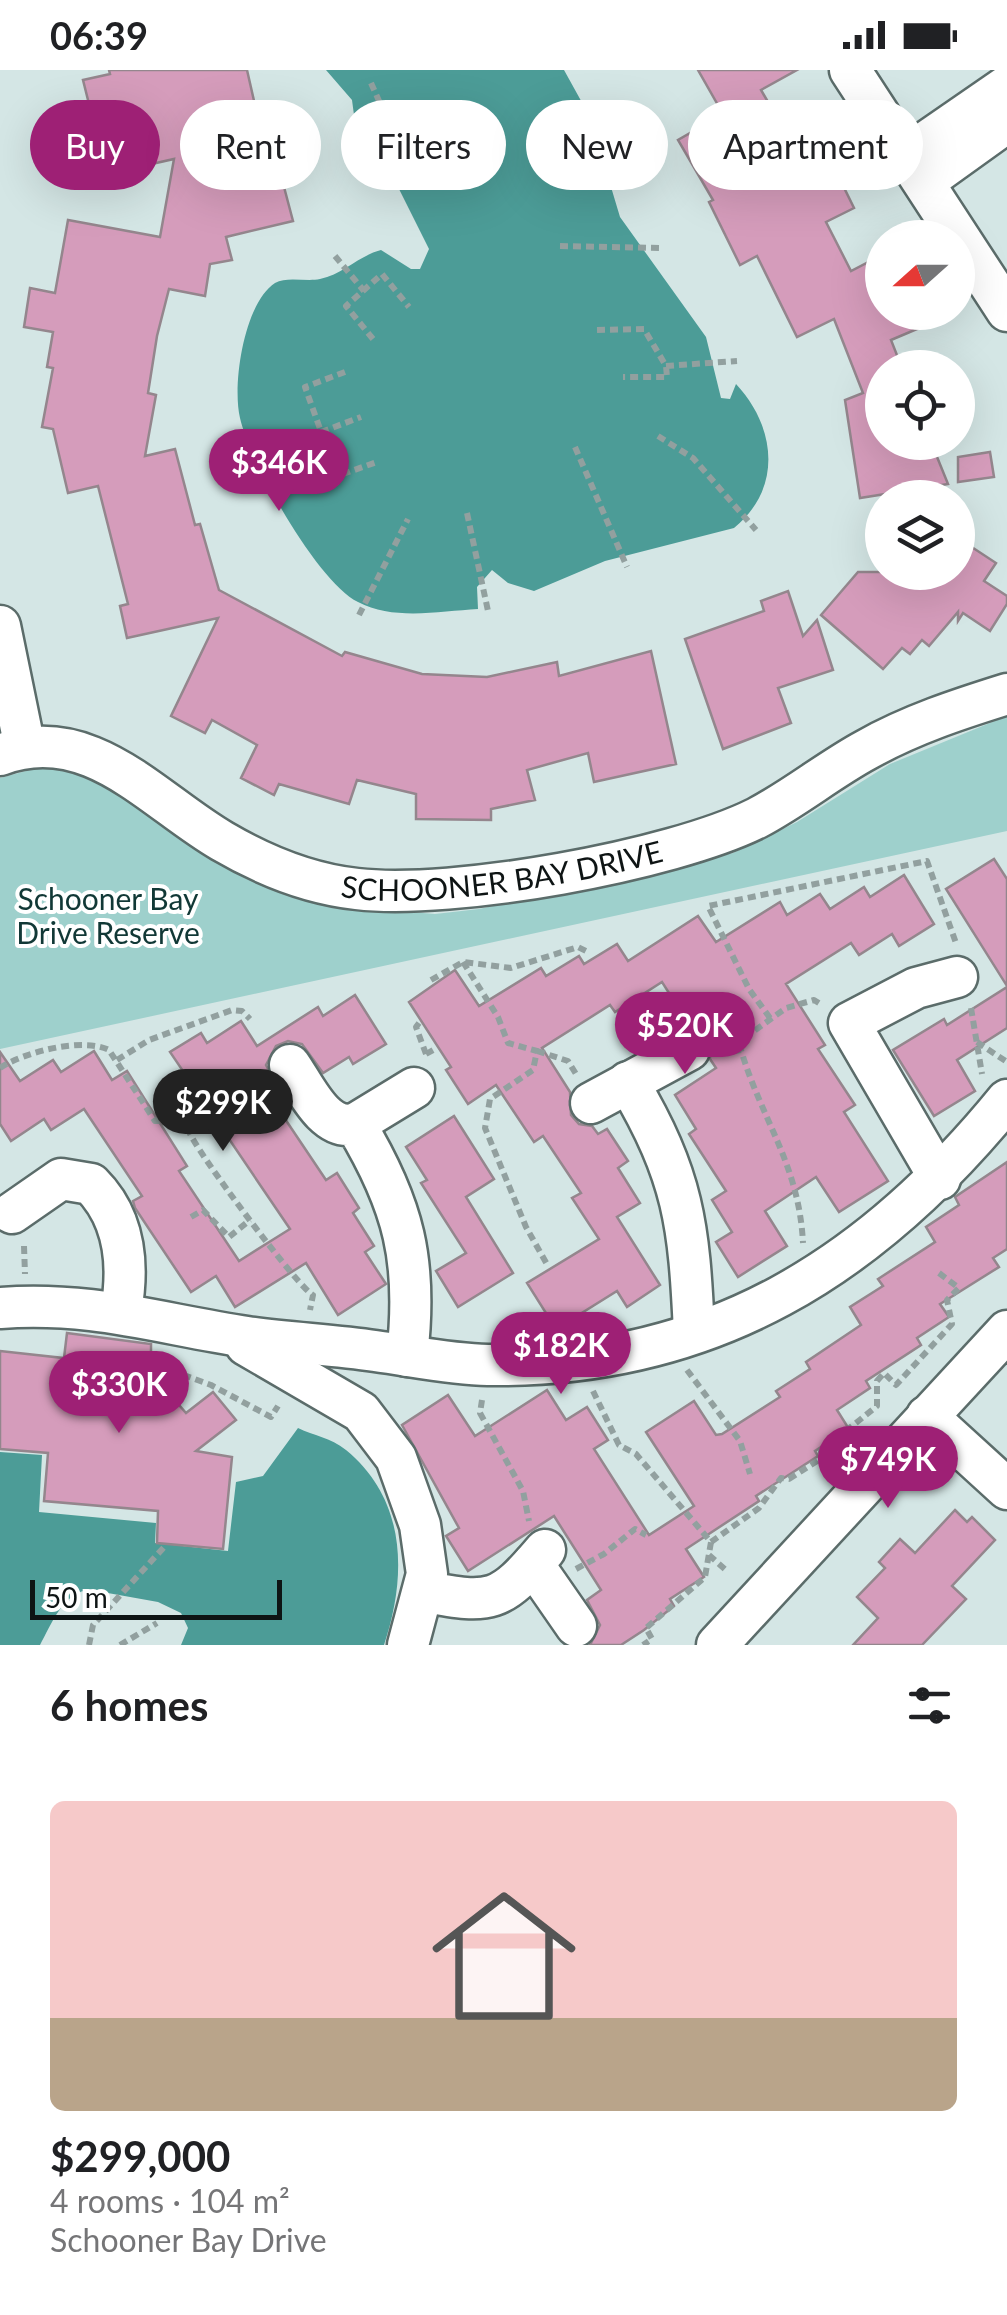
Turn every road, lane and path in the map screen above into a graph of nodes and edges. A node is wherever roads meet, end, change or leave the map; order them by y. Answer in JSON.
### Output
{"nodes":[{"id":1,"x":850,"y":70,"type":"edge"},
{"id":2,"x":371,"y":83,"type":"dead end"},
{"id":3,"x":1007,"y":86,"type":"edge"},
{"id":4,"x":378,"y":100,"type":"edge"},
{"id":5,"x":870,"y":100,"type":"edge"},
{"id":6,"x":1007,"y":122,"type":"edge"},
{"id":7,"x":923,"y":162,"type":"edge"},
{"id":8,"x":923,"y":164,"type":"edge"},
{"id":9,"x":923,"y":179,"type":"edge"},
{"id":10,"x":560,"y":246,"type":"dead end"},
{"id":11,"x":662,"y":248,"type":"dead end"},
{"id":12,"x":335,"y":256,"type":"dead end"},
{"id":13,"x":364,"y":290,"type":"junction"},
{"id":14,"x":410,"y":306,"type":"dead end"},
{"id":15,"x":1007,"y":311,"type":"edge"},
{"id":16,"x":597,"y":330,"type":"dead end"},
{"id":17,"x":372,"y":339,"type":"dead end"},
{"id":18,"x":738,"y":361,"type":"dead end"},
{"id":19,"x":666,"y":366,"type":"junction"},
{"id":20,"x":344,"y":372,"type":"dead end"},
{"id":21,"x":623,"y":377,"type":"dead end"},
{"id":22,"x":361,"y":417,"type":"dead end"},
{"id":23,"x":322,"y":434,"type":"junction"},
{"id":24,"x":658,"y":436,"type":"dead end"},
{"id":25,"x":575,"y":447,"type":"dead end"},
{"id":26,"x":376,"y":462,"type":"dead end"},
{"id":27,"x":232,"y":467,"type":"dead end"},
{"id":28,"x":467,"y":514,"type":"dead end"},
{"id":29,"x":408,"y":519,"type":"dead end"},
{"id":30,"x":756,"y":530,"type":"dead end"},
{"id":31,"x":628,"y":568,"type":"dead end"},
{"id":32,"x":488,"y":611,"type":"dead end"},
{"id":33,"x":360,"y":615,"type":"dead end"},
{"id":34,"x":0,"y":626,"type":"edge"},
{"id":35,"x":1007,"y":694,"type":"edge"},
{"id":36,"x":12,"y":752,"type":"edge"},
{"id":37,"x":586,"y":950,"type":"dead end"},
{"id":38,"x":463,"y":962,"type":"junction"},
{"id":39,"x":963,"y":975,"type":"junction"},
{"id":40,"x":431,"y":980,"type":"dead end"},
{"id":41,"x":770,"y":1018,"type":"junction"},
{"id":42,"x":250,"y":1020,"type":"dead end"},
{"id":43,"x":419,"y":1023,"type":"dead end"},
{"id":44,"x":849,"y":1024,"type":"junction"},
{"id":45,"x":976,"y":1042,"type":"junction"},
{"id":46,"x":435,"y":1049,"type":"dead end"},
{"id":47,"x":740,"y":1050,"type":"junction"},
{"id":48,"x":679,"y":1055,"type":"joint"},
{"id":49,"x":117,"y":1060,"type":"junction"},
{"id":50,"x":1007,"y":1062,"type":"edge"},
{"id":51,"x":290,"y":1065,"type":"joint"},
{"id":52,"x":0,"y":1068,"type":"edge"},
{"id":53,"x":424,"y":1068,"type":"junction"},
{"id":54,"x":628,"y":1082,"type":"junction"},
{"id":55,"x":996,"y":1094,"type":"edge"},
{"id":56,"x":591,"y":1102,"type":"dead end"},
{"id":57,"x":189,"y":1114,"type":"junction"},
{"id":58,"x":354,"y":1124,"type":"junction"},
{"id":59,"x":940,"y":1179,"type":"junction"},
{"id":60,"x":12,"y":1214,"type":"joint"},
{"id":61,"x":191,"y":1217,"type":"dead end"},
{"id":62,"x":250,"y":1220,"type":"junction"},
{"id":63,"x":548,"y":1266,"type":"dead end"},
{"id":64,"x":939,"y":1273,"type":"dead end"},
{"id":65,"x":800,"y":1289,"type":"junction"},
{"id":66,"x":12,"y":1307,"type":"edge"},
{"id":67,"x":121,"y":1311,"type":"junction"},
{"id":68,"x":200,"y":1328,"type":"junction"},
{"id":69,"x":1007,"y":1331,"type":"edge"},
{"id":70,"x":684,"y":1334,"type":"junction"},
{"id":71,"x":305,"y":1342,"type":"junction"},
{"id":72,"x":392,"y":1354,"type":"junction"},
{"id":73,"x":579,"y":1360,"type":"junction"},
{"id":74,"x":488,"y":1365,"type":"junction"},
{"id":75,"x":361,"y":1412,"type":"junction"},
{"id":76,"x":928,"y":1416,"type":"junction"},
{"id":77,"x":750,"y":1474,"type":"dead end"},
{"id":78,"x":1007,"y":1489,"type":"edge"},
{"id":79,"x":646,"y":1535,"type":"dead end"},
{"id":80,"x":711,"y":1542,"type":"junction"},
{"id":81,"x":166,"y":1545,"type":"dead end"},
{"id":82,"x":708,"y":1555,"type":"junction"},
{"id":83,"x":538,"y":1557,"type":"junction"},
{"id":84,"x":726,"y":1571,"type":"dead end"},
{"id":85,"x":425,"y":1592,"type":"junction"},
{"id":86,"x":157,"y":1623,"type":"dead end"},
{"id":87,"x":576,"y":1626,"type":"dead end"},
{"id":88,"x":89,"y":1645,"type":"edge"},
{"id":89,"x":120,"y":1645,"type":"edge"},
{"id":90,"x":408,"y":1645,"type":"edge"},
{"id":91,"x":642,"y":1645,"type":"edge"},
{"id":92,"x":717,"y":1645,"type":"edge"}],
"edges":[{"from":1,"to":5,"type":"street"},
{"from":2,"to":4,"type":"path"},
{"from":3,"to":7,"type":"street"},
{"from":6,"to":8,"type":"street"},
{"from":9,"to":15,"type":"street"},
{"from":10,"to":11,"type":"path"},
{"from":12,"to":13,"type":"path"},
{"from":13,"to":14,"type":"path"},
{"from":13,"to":17,"type":"path"},
{"from":16,"to":19,"type":"path"},
{"from":18,"to":19,"type":"path"},
{"from":19,"to":21,"type":"path"},
{"from":20,"to":23,"type":"path"},
{"from":22,"to":23,"type":"path"},
{"from":23,"to":26,"type":"path"},
{"from":23,"to":27,"type":"path"},
{"from":24,"to":30,"type":"path"},
{"from":25,"to":31,"type":"path"},
{"from":28,"to":32,"type":"path"},
{"from":29,"to":33,"type":"path"},
{"from":34,"to":36,"type":"street"},
{"from":35,"to":36,"type":"street","name":"SCHOONER BAY DRIVE"},
{"from":37,"to":38,"type":"path"},
{"from":38,"to":40,"type":"path"},
{"from":38,"to":63,"type":"path"},
{"from":39,"to":41,"type":"path"},
{"from":39,"to":44,"type":"street"},
{"from":39,"to":45,"type":"path"},
{"from":41,"to":44,"type":"path"},
{"from":41,"to":47,"type":"path"},
{"from":42,"to":49,"type":"path"},
{"from":43,"to":53,"type":"path"},
{"from":44,"to":59,"type":"street"},
{"from":45,"to":50,"type":"path"},
{"from":45,"to":55,"type":"path"},
{"from":46,"to":53,"type":"path"},
{"from":47,"to":48,"type":"path"},
{"from":47,"to":65,"type":"path"},
{"from":48,"to":54,"type":"street"},
{"from":49,"to":52,"type":"path"},
{"from":49,"to":57,"type":"path"},
{"from":51,"to":57,"type":"path"},
{"from":51,"to":58,"type":"street"},
{"from":53,"to":58,"type":"street"},
{"from":54,"to":56,"type":"street"},
{"from":54,"to":70,"type":"street"},
{"from":55,"to":59,"type":"street"},
{"from":57,"to":62,"type":"path"},
{"from":58,"to":72,"type":"street"},
{"from":59,"to":65,"type":"street"},
{"from":60,"to":66,"type":"path"},
{"from":60,"to":67,"type":"street"},
{"from":61,"to":62,"type":"path"},
{"from":62,"to":71,"type":"path"},
{"from":64,"to":80,"type":"path"},
{"from":65,"to":70,"type":"street"},
{"from":66,"to":67,"type":"street"},
{"from":67,"to":68,"type":"street"},
{"from":68,"to":71,"type":"street"},
{"from":68,"to":75,"type":"street"},
{"from":69,"to":76,"type":"street"},
{"from":70,"to":73,"type":"street"},
{"from":70,"to":77,"type":"path"},
{"from":71,"to":72,"type":"street"},
{"from":72,"to":74,"type":"street"},
{"from":72,"to":75,"type":"street"},
{"from":73,"to":74,"type":"street"},
{"from":73,"to":80,"type":"path"},
{"from":74,"to":83,"type":"path"},
{"from":75,"to":85,"type":"street"},
{"from":76,"to":78,"type":"street"},
{"from":76,"to":92,"type":"street"},
{"from":79,"to":83,"type":"path"},
{"from":80,"to":82,"type":"path"},
{"from":81,"to":88,"type":"path"},
{"from":82,"to":84,"type":"path"},
{"from":82,"to":91,"type":"path"},
{"from":83,"to":85,"type":"street"},
{"from":83,"to":87,"type":"street"},
{"from":85,"to":90,"type":"street"},
{"from":86,"to":89,"type":"path"}]}
